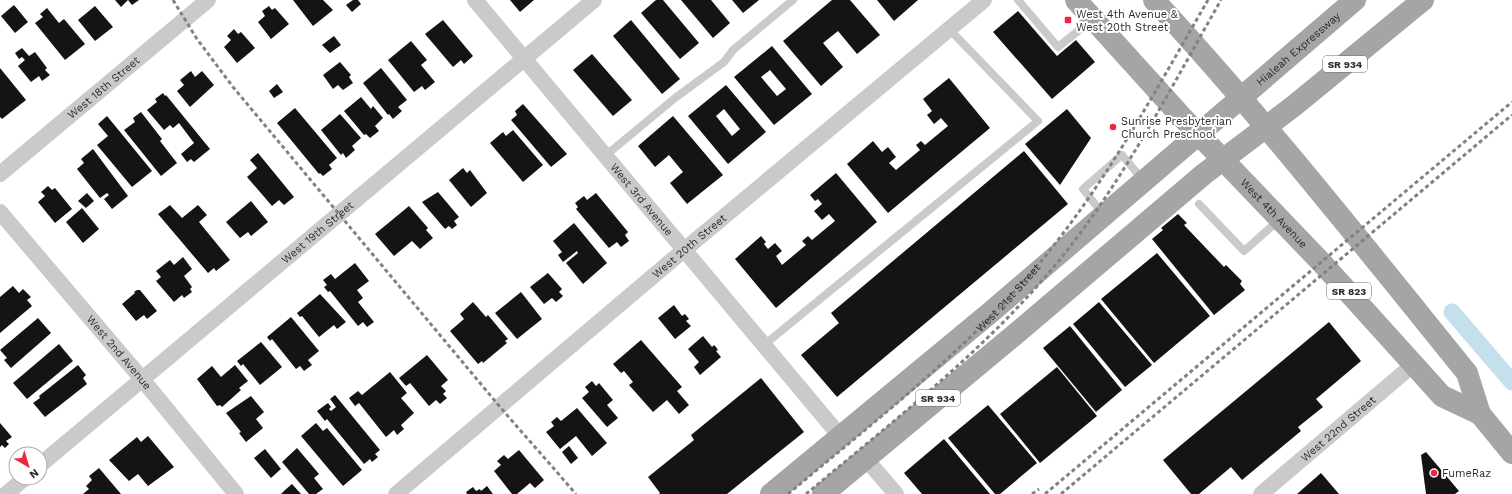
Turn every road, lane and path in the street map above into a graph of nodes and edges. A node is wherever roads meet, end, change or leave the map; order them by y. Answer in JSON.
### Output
{"nodes":[{"id":1,"x":208,"y":0,"type":"edge"},
{"id":2,"x":475,"y":0,"type":"edge"},
{"id":3,"x":594,"y":0,"type":"edge"},
{"id":4,"x":793,"y":0,"type":"edge"},
{"id":5,"x":983,"y":0,"type":"edge"},
{"id":6,"x":1018,"y":0,"type":"edge"},
{"id":7,"x":1076,"y":0,"type":"edge"},
{"id":8,"x":1154,"y":0,"type":"edge"},
{"id":9,"x":1356,"y":0,"type":"edge"},
{"id":10,"x":1423,"y":0,"type":"edge"},
{"id":11,"x":1092,"y":19,"type":"junction"},
{"id":12,"x":949,"y":29,"type":"junction"},
{"id":13,"x":524,"y":59,"type":"junction"},
{"id":14,"x":1240,"y":98,"type":"junction"},
{"id":15,"x":1266,"y":127,"type":"junction"},
{"id":16,"x":1199,"y":136,"type":"junction"},
{"id":17,"x":605,"y":156,"type":"junction"},
{"id":18,"x":1222,"y":160,"type":"junction"},
{"id":19,"x":0,"y":174,"type":"edge"},
{"id":20,"x":1144,"y":182,"type":"junction"},
{"id":21,"x":1199,"y":204,"type":"dead end"},
{"id":22,"x":0,"y":212,"type":"edge"},
{"id":23,"x":1104,"y":216,"type":"junction"},
{"id":24,"x":1279,"y":219,"type":"junction"},
{"id":25,"x":684,"y":250,"type":"junction"},
{"id":26,"x":764,"y":345,"type":"junction"},
{"id":27,"x":1414,"y":364,"type":"junction"},
{"id":28,"x":142,"y":379,"type":"junction"},
{"id":29,"x":1480,"y":414,"type":"junction"},
{"id":30,"x":840,"y":436,"type":"junction"},
{"id":31,"x":1512,"y":453,"type":"edge"},
{"id":32,"x":48,"y":458,"type":"edge"},
{"id":33,"x":865,"y":458,"type":"junction"},
{"id":34,"x":16,"y":486,"type":"edge"},
{"id":35,"x":6,"y":494,"type":"edge"},
{"id":36,"x":236,"y":494,"type":"edge"},
{"id":37,"x":396,"y":494,"type":"edge"},
{"id":38,"x":771,"y":494,"type":"edge"},
{"id":39,"x":823,"y":494,"type":"edge"},
{"id":40,"x":896,"y":494,"type":"edge"},
{"id":41,"x":1261,"y":494,"type":"edge"}],
"edges":[{"from":1,"to":19,"type":"street","name":"West 18th Street"},
{"from":2,"to":13,"type":"street","name":"West 3rd Avenue"},
{"from":3,"to":13,"type":"street","name":"West 19th Street"},
{"from":4,"to":17,"type":"lane"},
{"from":5,"to":12,"type":"street","name":"West 20th Street"},
{"from":6,"to":11,"type":"lane"},
{"from":7,"to":11,"type":"main road","name":"West 4th Avenue","number":"SR 823"},
{"from":8,"to":14,"type":"main road","name":"West 4th Avenue","number":"SR 823"},
{"from":9,"to":14,"type":"main road","name":"Hialeah Expressway","number":"SR 934"},
{"from":10,"to":15,"type":"main road","number":"SR 934"},
{"from":11,"to":16,"type":"main road","name":"West 4th Avenue","number":"SR 823"},
{"from":12,"to":25,"type":"street","name":"West 20th Street"},
{"from":12,"to":26,"type":"lane"},
{"from":13,"to":17,"type":"street","name":"West 3rd Avenue"},
{"from":13,"to":28,"type":"street","name":"West 19th Street"},
{"from":14,"to":15,"type":"main road","name":"West 4th Avenue","number":"SR 823"},
{"from":14,"to":16,"type":"main road","name":"West 21st Street","number":"SR 934"},
{"from":15,"to":18,"type":"main road","number":"SR 934"},
{"from":15,"to":29,"type":"main road","name":"West 4th Avenue","number":"SR 823"},
{"from":16,"to":18,"type":"main road","name":"West 4th Avenue","number":"SR 823"},
{"from":16,"to":20,"type":"main road","name":"West 21st Street","number":"SR 934"},
{"from":17,"to":25,"type":"street","name":"West 3rd Avenue"},
{"from":18,"to":24,"type":"main road","name":"West 4th Avenue","number":"SR 823"},
{"from":18,"to":33,"type":"main road","number":"SR 934"},
{"from":20,"to":23,"type":"main road","name":"West 21st Street","number":"SR 934"},
{"from":20,"to":23,"type":"lane"},
{"from":21,"to":24,"type":"lane"},
{"from":22,"to":28,"type":"street","name":"West 2nd Avenue"},
{"from":23,"to":30,"type":"main road","name":"West 21st Street","number":"SR 934"},
{"from":24,"to":27,"type":"main road","name":"West 4th Avenue","number":"SR 823"},
{"from":25,"to":26,"type":"street","name":"West 3rd Avenue"},
{"from":25,"to":37,"type":"street","name":"West 20th Street"},
{"from":26,"to":30,"type":"street","name":"West 3rd Avenue"},
{"from":27,"to":29,"type":"main road","name":"West 4th Avenue","number":"SR 823"},
{"from":27,"to":41,"type":"street","name":"West 22nd Street"},
{"from":28,"to":32,"type":"street","name":"West 19th Street"},
{"from":28,"to":36,"type":"street","name":"West 2nd Avenue"},
{"from":29,"to":31,"type":"main road","name":"West 4th Avenue","number":"SR 823"},
{"from":30,"to":38,"type":"main road","name":"West 21st Street","number":"SR 934"},
{"from":33,"to":39,"type":"main road","number":"SR 934"},
{"from":33,"to":40,"type":"street"},
{"from":34,"to":35,"type":"street"}]}
